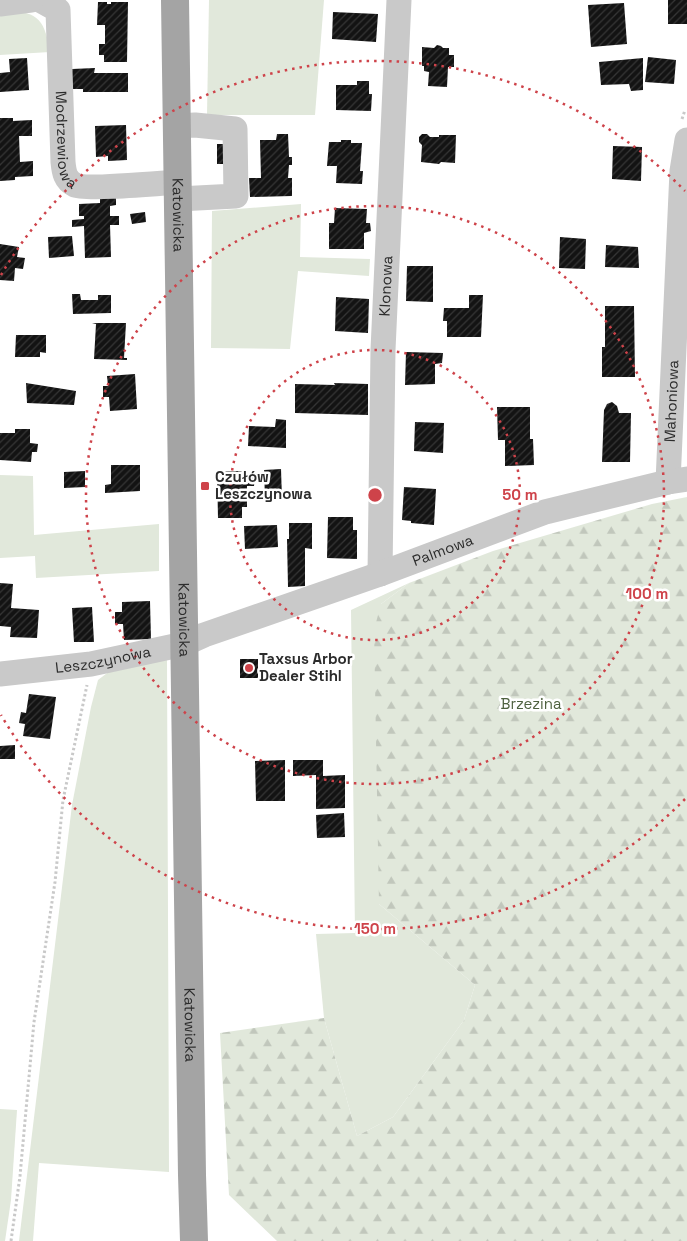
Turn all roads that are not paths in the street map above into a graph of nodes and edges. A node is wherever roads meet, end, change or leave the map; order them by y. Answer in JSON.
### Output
{"nodes":[{"id":1,"x":31,"y":0,"type":"edge"},
{"id":2,"x":40,"y":0,"type":"edge"},
{"id":3,"x":175,"y":0,"type":"edge"},
{"id":4,"x":399,"y":0,"type":"edge"},
{"id":5,"x":0,"y":4,"type":"edge"},
{"id":6,"x":176,"y":126,"type":"junction"},
{"id":7,"x":687,"y":140,"type":"edge"},
{"id":8,"x":177,"y":191,"type":"junction"},
{"id":9,"x":678,"y":480,"type":"edge"},
{"id":10,"x":380,"y":574,"type":"junction"},
{"id":11,"x":194,"y":640,"type":"junction"},
{"id":12,"x":0,"y":674,"type":"edge"},
{"id":13,"x":194,"y":1241,"type":"edge"}],
"edges":[{"from":1,"to":5,"type":"street"},
{"from":2,"to":8,"type":"street","name":"Modrzewiowa"},
{"from":3,"to":6,"type":"main road","name":"Katowicka"},
{"from":4,"to":10,"type":"street","name":"Klonowa"},
{"from":6,"to":8,"type":"main road","name":"Katowicka"},
{"from":6,"to":8,"type":"street"},
{"from":7,"to":9,"type":"street","name":"Mahoniowa"},
{"from":8,"to":11,"type":"main road","name":"Katowicka"},
{"from":9,"to":10,"type":"street","name":"Palmowa"},
{"from":10,"to":11,"type":"street","name":"Palmowa"},
{"from":11,"to":12,"type":"street","name":"Leszczynowa"},
{"from":11,"to":13,"type":"main road","name":"Katowicka"}]}
